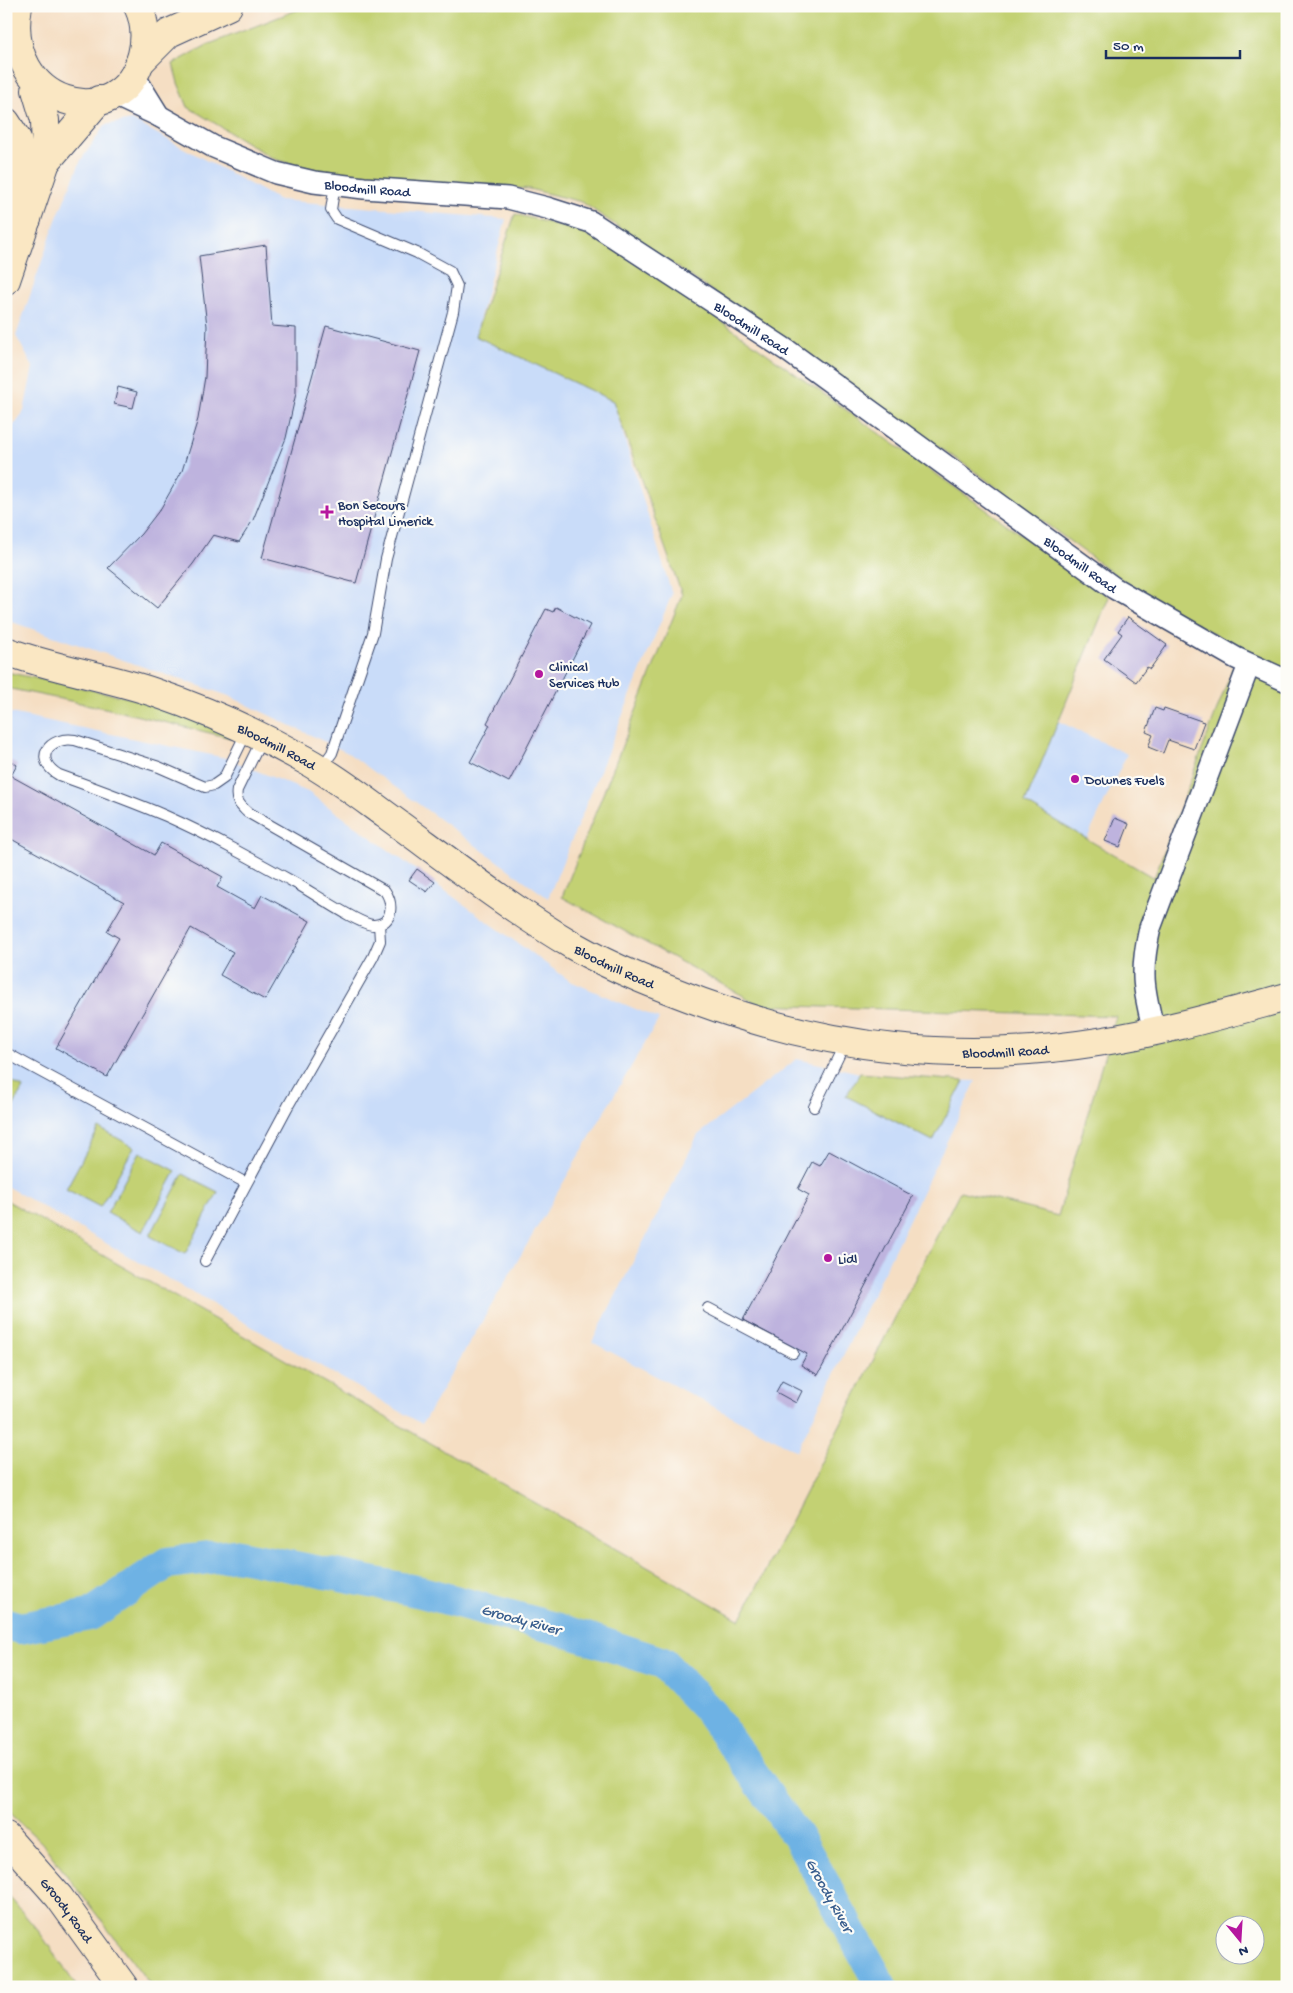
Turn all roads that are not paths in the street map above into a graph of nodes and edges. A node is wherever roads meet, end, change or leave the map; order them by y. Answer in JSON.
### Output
{"nodes":[{"id":1,"x":138,"y":6,"type":"edge"},
{"id":2,"x":228,"y":6,"type":"edge"},
{"id":3,"x":12,"y":17,"type":"edge"},
{"id":4,"x":137,"y":68,"type":"junction"},
{"id":5,"x":22,"y":80,"type":"edge"},
{"id":6,"x":105,"y":97,"type":"junction"},
{"id":7,"x":159,"y":116,"type":"junction"},
{"id":8,"x":6,"y":122,"type":"edge"},
{"id":9,"x":46,"y":162,"type":"junction"},
{"id":10,"x":335,"y":184,"type":"junction"},
{"id":11,"x":27,"y":219,"type":"junction"},
{"id":12,"x":6,"y":280,"type":"edge"},
{"id":13,"x":6,"y":651,"type":"edge"},
{"id":14,"x":1249,"y":665,"type":"junction"},
{"id":15,"x":1287,"y":681,"type":"edge"},
{"id":16,"x":255,"y":734,"type":"junction"},
{"id":17,"x":320,"y":769,"type":"junction"},
{"id":18,"x":379,"y":924,"type":"junction"},
{"id":19,"x":1287,"y":997,"type":"edge"},
{"id":20,"x":1154,"y":1031,"type":"junction"},
{"id":21,"x":846,"y":1042,"type":"junction"},
{"id":22,"x":6,"y":1053,"type":"edge"},
{"id":23,"x":814,"y":1107,"type":"dead end"},
{"id":24,"x":246,"y":1183,"type":"junction"},
{"id":25,"x":205,"y":1261,"type":"dead end"},
{"id":26,"x":708,"y":1308,"type":"dead end"},
{"id":27,"x":793,"y":1353,"type":"dead end"},
{"id":28,"x":6,"y":1837,"type":"edge"},
{"id":29,"x":124,"y":1987,"type":"edge"}],
"edges":[{"from":1,"to":4,"type":"street"},
{"from":2,"to":4,"type":"street"},
{"from":3,"to":5,"type":"street"},
{"from":4,"to":6,"type":"street"},
{"from":4,"to":7,"type":"street","name":"Bloodmill Road"},
{"from":5,"to":6,"type":"street"},
{"from":5,"to":9,"type":"street"},
{"from":6,"to":7,"type":"street","name":"Bloodmill Road"},
{"from":6,"to":9,"type":"street"},
{"from":7,"to":10,"type":"street","name":"Bloodmill Road"},
{"from":8,"to":11,"type":"street"},
{"from":9,"to":11,"type":"street"},
{"from":10,"to":14,"type":"street","name":"Bloodmill Road"},
{"from":10,"to":17,"type":"lane"},
{"from":11,"to":12,"type":"street"},
{"from":13,"to":16,"type":"street","name":"Bloodmill Road"},
{"from":14,"to":15,"type":"street","name":"Bloodmill Road"},
{"from":14,"to":20,"type":"street"},
{"from":16,"to":17,"type":"street","name":"Bloodmill Road"},
{"from":16,"to":18,"type":"lane"},
{"from":16,"to":18,"type":"lane"},
{"from":17,"to":21,"type":"street","name":"Bloodmill Road"},
{"from":18,"to":24,"type":"lane"},
{"from":19,"to":20,"type":"street","name":"Bloodmill Road"},
{"from":20,"to":21,"type":"street","name":"Bloodmill Road"},
{"from":21,"to":23,"type":"lane"},
{"from":22,"to":24,"type":"lane"},
{"from":24,"to":25,"type":"lane"},
{"from":26,"to":27,"type":"lane"},
{"from":28,"to":29,"type":"street","name":"Groody Road"}]}
